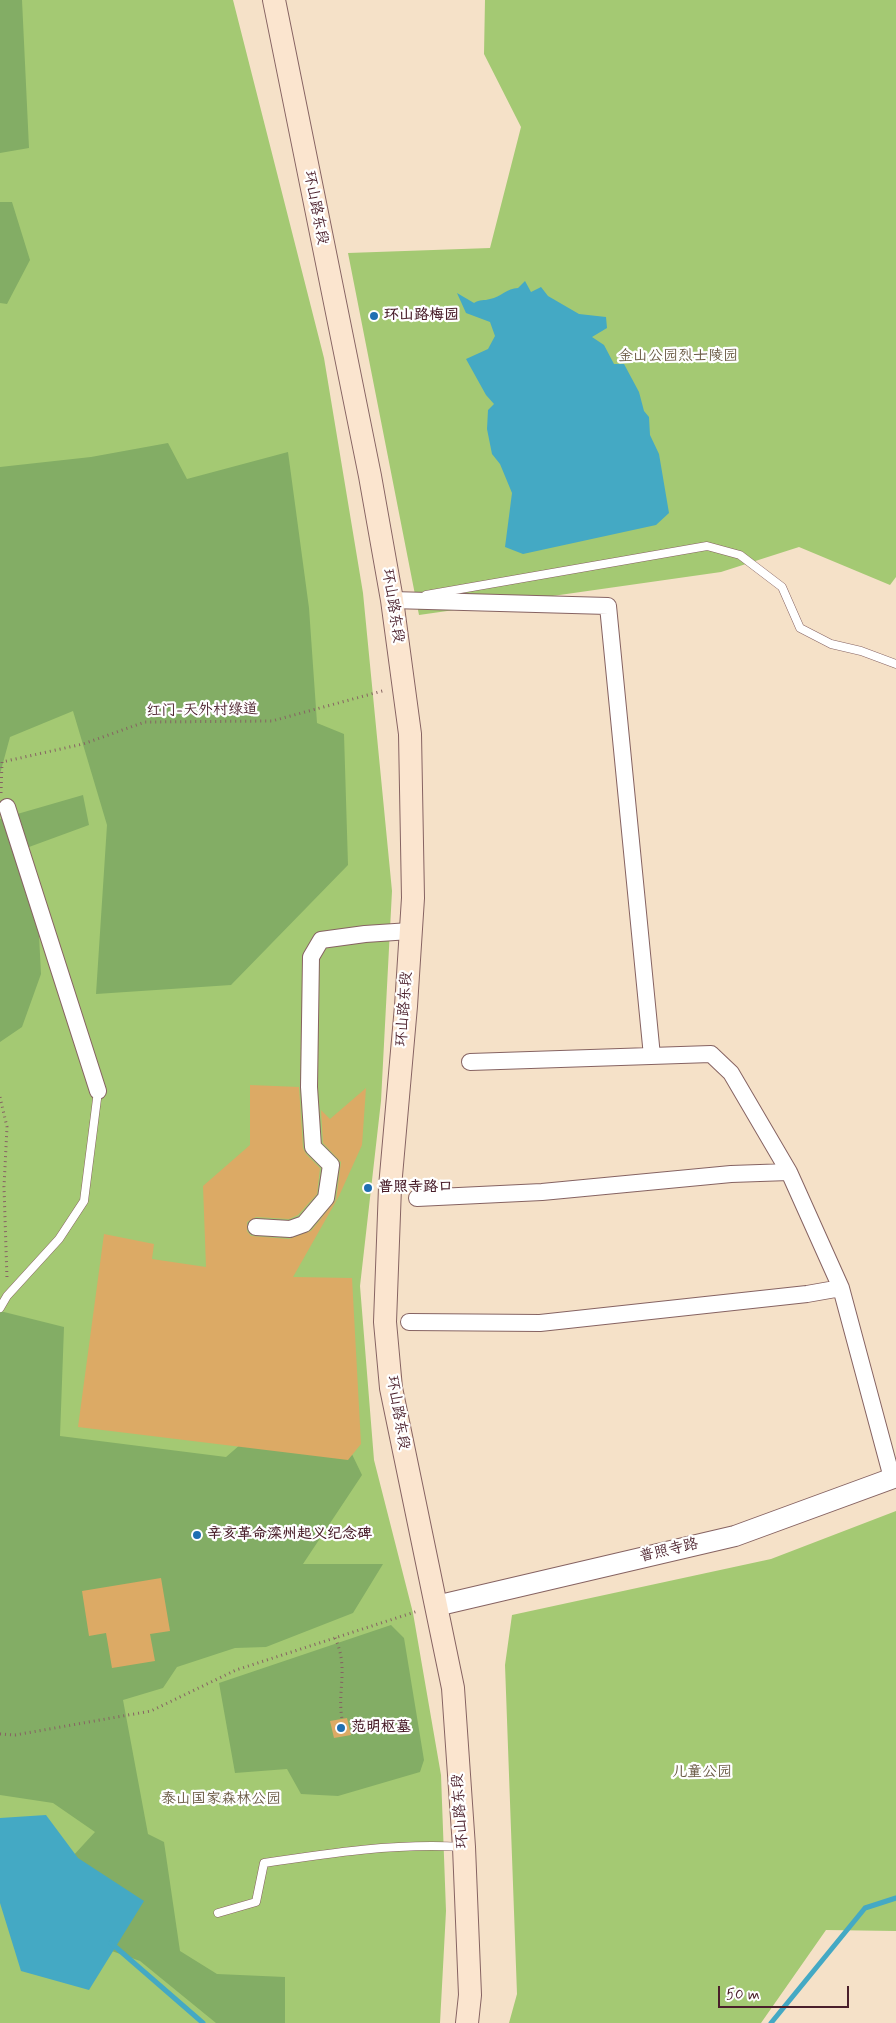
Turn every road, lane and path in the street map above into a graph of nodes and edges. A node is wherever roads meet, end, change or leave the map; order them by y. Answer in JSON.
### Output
{"nodes":[{"id":1,"x":274,"y":0,"type":"edge"},
{"id":2,"x":392,"y":600,"type":"junction"},
{"id":3,"x":896,"y":664,"type":"edge"},
{"id":4,"x":403,"y":685,"type":"junction"},
{"id":5,"x":0,"y":758,"type":"edge"},
{"id":6,"x":2,"y":762,"type":"junction"},
{"id":7,"x":4,"y":804,"type":"edge"},
{"id":8,"x":410,"y":931,"type":"junction"},
{"id":9,"x":652,"y":1056,"type":"junction"},
{"id":10,"x":470,"y":1062,"type":"dead end"},
{"id":11,"x":98,"y":1091,"type":"joint"},
{"id":12,"x":0,"y":1097,"type":"edge"},
{"id":13,"x":789,"y":1172,"type":"junction"},
{"id":14,"x":417,"y":1198,"type":"dead end"},
{"id":15,"x":256,"y":1227,"type":"dead end"},
{"id":16,"x":841,"y":1288,"type":"junction"},
{"id":17,"x":7,"y":1296,"type":"junction"},
{"id":18,"x":0,"y":1308,"type":"edge"},
{"id":19,"x":409,"y":1322,"type":"dead end"},
{"id":20,"x":894,"y":1478,"type":"edge"},
{"id":21,"x":436,"y":1606,"type":"junction"},
{"id":22,"x":335,"y":1638,"type":"junction"},
{"id":23,"x":342,"y":1719,"type":"dead end"},
{"id":24,"x":0,"y":1734,"type":"edge"},
{"id":25,"x":464,"y":1847,"type":"junction"},
{"id":26,"x":218,"y":1913,"type":"dead end"},
{"id":27,"x":467,"y":2023,"type":"edge"}],
"edges":[{"from":1,"to":2,"type":"main road","name":"环山路东段"},
{"from":2,"to":3,"type":"lane"},
{"from":2,"to":4,"type":"main road","name":"环山路东段"},
{"from":2,"to":9,"type":"street"},
{"from":4,"to":6,"type":"path","name":"红门-天外村绿道"},
{"from":4,"to":8,"type":"main road","name":"环山路东段"},
{"from":5,"to":6,"type":"path"},
{"from":6,"to":7,"type":"path"},
{"from":7,"to":11,"type":"street"},
{"from":8,"to":15,"type":"street"},
{"from":8,"to":21,"type":"main road","name":"环山路东段"},
{"from":9,"to":10,"type":"street"},
{"from":9,"to":13,"type":"street"},
{"from":11,"to":17,"type":"lane"},
{"from":12,"to":17,"type":"path"},
{"from":13,"to":14,"type":"street"},
{"from":13,"to":16,"type":"street"},
{"from":16,"to":19,"type":"street"},
{"from":16,"to":20,"type":"street"},
{"from":17,"to":18,"type":"lane"},
{"from":20,"to":21,"type":"street","name":"普照寺路"},
{"from":21,"to":22,"type":"path"},
{"from":21,"to":25,"type":"main road","name":"环山路东段"},
{"from":22,"to":23,"type":"path"},
{"from":22,"to":24,"type":"path"},
{"from":25,"to":26,"type":"lane"},
{"from":25,"to":27,"type":"main road","name":"环山路东段"}]}
